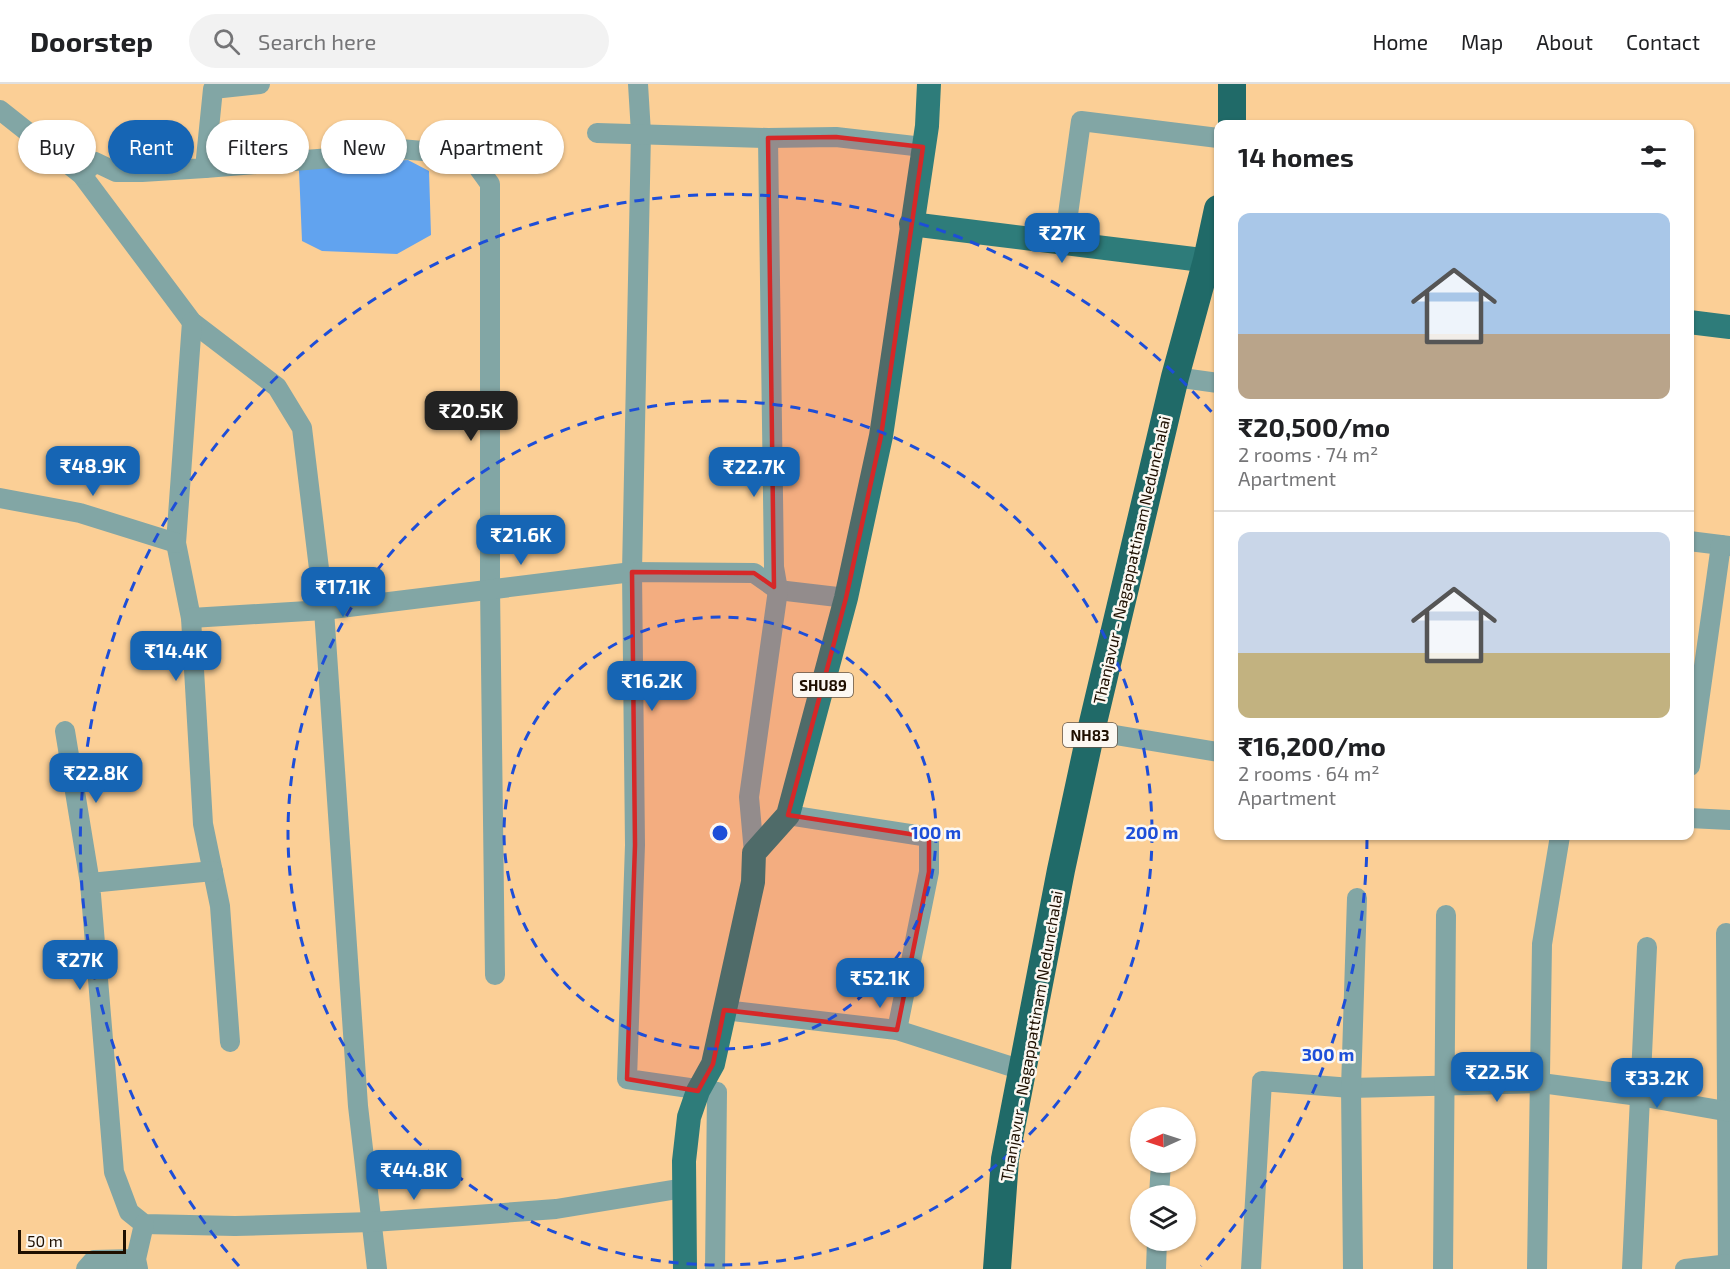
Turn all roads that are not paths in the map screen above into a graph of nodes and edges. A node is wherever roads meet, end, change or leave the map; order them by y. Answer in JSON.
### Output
{"nodes":[{"id":1,"x":260,"y":84,"type":"edge"},
{"id":2,"x":638,"y":84,"type":"edge"},
{"id":3,"x":929,"y":84,"type":"edge"},
{"id":4,"x":1232,"y":84,"type":"edge"},
{"id":5,"x":213,"y":86,"type":"edge"},
{"id":6,"x":0,"y":110,"type":"edge"},
{"id":7,"x":1233,"y":120,"type":"edge"},
{"id":8,"x":597,"y":133,"type":"dead end"},
{"id":9,"x":641,"y":133,"type":"junction"},
{"id":10,"x":768,"y":138,"type":"junction"},
{"id":11,"x":1214,"y":138,"type":"edge"},
{"id":12,"x":923,"y":147,"type":"junction"},
{"id":13,"x":205,"y":168,"type":"junction"},
{"id":14,"x":82,"y":175,"type":"junction"},
{"id":15,"x":911,"y":224,"type":"junction"},
{"id":16,"x":1064,"y":243,"type":"junction"},
{"id":17,"x":1214,"y":244,"type":"edge"},
{"id":18,"x":1212,"y":261,"type":"edge"},
{"id":19,"x":192,"y":322,"type":"junction"},
{"id":20,"x":1694,"y":323,"type":"edge"},
{"id":21,"x":1730,"y":327,"type":"edge"},
{"id":22,"x":1175,"y":377,"type":"junction"},
{"id":23,"x":1214,"y":382,"type":"edge"},
{"id":24,"x":0,"y":498,"type":"edge"},
{"id":25,"x":1694,"y":542,"type":"edge"},
{"id":26,"x":176,"y":543,"type":"junction"},
{"id":27,"x":1726,"y":546,"type":"edge"},
{"id":28,"x":632,"y":572,"type":"junction"},
{"id":29,"x":490,"y":588,"type":"junction"},
{"id":30,"x":778,"y":590,"type":"junction"},
{"id":31,"x":846,"y":598,"type":"junction"},
{"id":32,"x":324,"y":610,"type":"junction"},
{"id":33,"x":191,"y":618,"type":"junction"},
{"id":34,"x":65,"y":731,"type":"dead end"},
{"id":35,"x":1091,"y":731,"type":"junction"},
{"id":36,"x":1694,"y":742,"type":"edge"},
{"id":37,"x":1214,"y":751,"type":"edge"},
{"id":38,"x":788,"y":815,"type":"junction"},
{"id":39,"x":1694,"y":818,"type":"edge"},
{"id":40,"x":1730,"y":820,"type":"edge"},
{"id":41,"x":1559,"y":840,"type":"edge"},
{"id":42,"x":754,"y":853,"type":"junction"},
{"id":43,"x":213,"y":871,"type":"junction"},
{"id":44,"x":90,"y":883,"type":"junction"},
{"id":45,"x":1357,"y":898,"type":"dead end"},
{"id":46,"x":1446,"y":915,"type":"dead end"},
{"id":47,"x":1726,"y":933,"type":"dead end"},
{"id":48,"x":1647,"y":947,"type":"dead end"},
{"id":49,"x":495,"y":975,"type":"dead end"},
{"id":50,"x":724,"y":1010,"type":"junction"},
{"id":51,"x":897,"y":1030,"type":"junction"},
{"id":52,"x":230,"y":1042,"type":"dead end"},
{"id":53,"x":1022,"y":1070,"type":"junction"},
{"id":54,"x":1541,"y":1083,"type":"junction"},
{"id":55,"x":1444,"y":1086,"type":"junction"},
{"id":56,"x":1351,"y":1088,"type":"junction"},
{"id":57,"x":698,"y":1090,"type":"junction"},
{"id":58,"x":1639,"y":1096,"type":"junction"},
{"id":59,"x":1729,"y":1112,"type":"edge"},
{"id":60,"x":684,"y":1188,"type":"junction"},
{"id":61,"x":372,"y":1222,"type":"junction"},
{"id":62,"x":144,"y":1224,"type":"junction"},
{"id":63,"x":1157,"y":1251,"type":"edge"},
{"id":64,"x":137,"y":1264,"type":"edge"},
{"id":65,"x":1729,"y":1266,"type":"edge"},
{"id":66,"x":86,"y":1269,"type":"edge"},
{"id":67,"x":377,"y":1269,"type":"edge"},
{"id":68,"x":685,"y":1269,"type":"edge"},
{"id":69,"x":715,"y":1269,"type":"edge"},
{"id":70,"x":997,"y":1269,"type":"edge"},
{"id":71,"x":1156,"y":1269,"type":"edge"},
{"id":72,"x":1251,"y":1269,"type":"edge"},
{"id":73,"x":1353,"y":1269,"type":"edge"},
{"id":74,"x":1443,"y":1269,"type":"edge"},
{"id":75,"x":1537,"y":1269,"type":"edge"},
{"id":76,"x":1632,"y":1269,"type":"edge"},
{"id":77,"x":1685,"y":1269,"type":"edge"}],
"edges":[{"from":1,"to":5,"type":"street"},
{"from":2,"to":9,"type":"street"},
{"from":3,"to":12,"type":"main road","number":"SHU89"},
{"from":4,"to":7,"type":"highway"},
{"from":5,"to":13,"type":"street"},
{"from":6,"to":14,"type":"street"},
{"from":8,"to":9,"type":"street"},
{"from":9,"to":10,"type":"street"},
{"from":9,"to":28,"type":"street"},
{"from":10,"to":12,"type":"street"},
{"from":10,"to":30,"type":"street"},
{"from":11,"to":16,"type":"street"},
{"from":12,"to":15,"type":"main road","number":"SHU89"},
{"from":13,"to":14,"type":"street"},
{"from":13,"to":29,"type":"street"},
{"from":14,"to":19,"type":"street"},
{"from":15,"to":16,"type":"main road"},
{"from":15,"to":31,"type":"main road","number":"SHU89"},
{"from":16,"to":18,"type":"main road"},
{"from":17,"to":18,"type":"highway","name":"Thanjavur - Nagappattinam Nedunchalai","number":"NH83"},
{"from":18,"to":22,"type":"highway","name":"Thanjavur - Nagappattinam Nedunchalai","number":"NH83"},
{"from":19,"to":26,"type":"street"},
{"from":19,"to":32,"type":"street"},
{"from":20,"to":21,"type":"main road"},
{"from":22,"to":23,"type":"street"},
{"from":22,"to":35,"type":"highway","name":"Thanjavur - Nagappattinam Nedunchalai","number":"NH83"},
{"from":24,"to":26,"type":"street"},
{"from":25,"to":27,"type":"street"},
{"from":26,"to":33,"type":"street"},
{"from":27,"to":36,"type":"street"},
{"from":28,"to":29,"type":"street"},
{"from":28,"to":30,"type":"street"},
{"from":28,"to":57,"type":"street"},
{"from":29,"to":32,"type":"street"},
{"from":29,"to":49,"type":"street"},
{"from":30,"to":31,"type":"street"},
{"from":30,"to":42,"type":"street"},
{"from":31,"to":38,"type":"main road","number":"SHU89"},
{"from":32,"to":33,"type":"street"},
{"from":32,"to":61,"type":"street"},
{"from":33,"to":43,"type":"street"},
{"from":34,"to":44,"type":"street"},
{"from":35,"to":37,"type":"street"},
{"from":35,"to":53,"type":"highway","name":"Thanjavur - Nagappattinam Nedunchalai","number":"NH83"},
{"from":38,"to":42,"type":"main road","number":"SHU89"},
{"from":38,"to":51,"type":"street"},
{"from":39,"to":40,"type":"street"},
{"from":41,"to":54,"type":"street"},
{"from":42,"to":50,"type":"main road"},
{"from":43,"to":44,"type":"street"},
{"from":43,"to":52,"type":"street"},
{"from":44,"to":62,"type":"street"},
{"from":45,"to":56,"type":"street"},
{"from":46,"to":55,"type":"street"},
{"from":47,"to":59,"type":"street"},
{"from":48,"to":58,"type":"street"},
{"from":50,"to":51,"type":"street"},
{"from":50,"to":57,"type":"main road"},
{"from":51,"to":53,"type":"street"},
{"from":53,"to":70,"type":"highway","name":"Thanjavur - Nagappattinam Nedunchalai","number":"NH83"},
{"from":54,"to":55,"type":"street"},
{"from":54,"to":58,"type":"street"},
{"from":54,"to":75,"type":"street"},
{"from":55,"to":56,"type":"street"},
{"from":55,"to":74,"type":"street"},
{"from":56,"to":72,"type":"street"},
{"from":56,"to":73,"type":"street"},
{"from":57,"to":60,"type":"main road"},
{"from":57,"to":69,"type":"street"},
{"from":58,"to":59,"type":"street"},
{"from":58,"to":76,"type":"street"},
{"from":59,"to":65,"type":"street"},
{"from":60,"to":61,"type":"street"},
{"from":60,"to":68,"type":"main road"},
{"from":61,"to":62,"type":"street"},
{"from":61,"to":67,"type":"street"},
{"from":62,"to":64,"type":"street"},
{"from":63,"to":71,"type":"street"},
{"from":64,"to":66,"type":"street"},
{"from":65,"to":77,"type":"street"}]}
